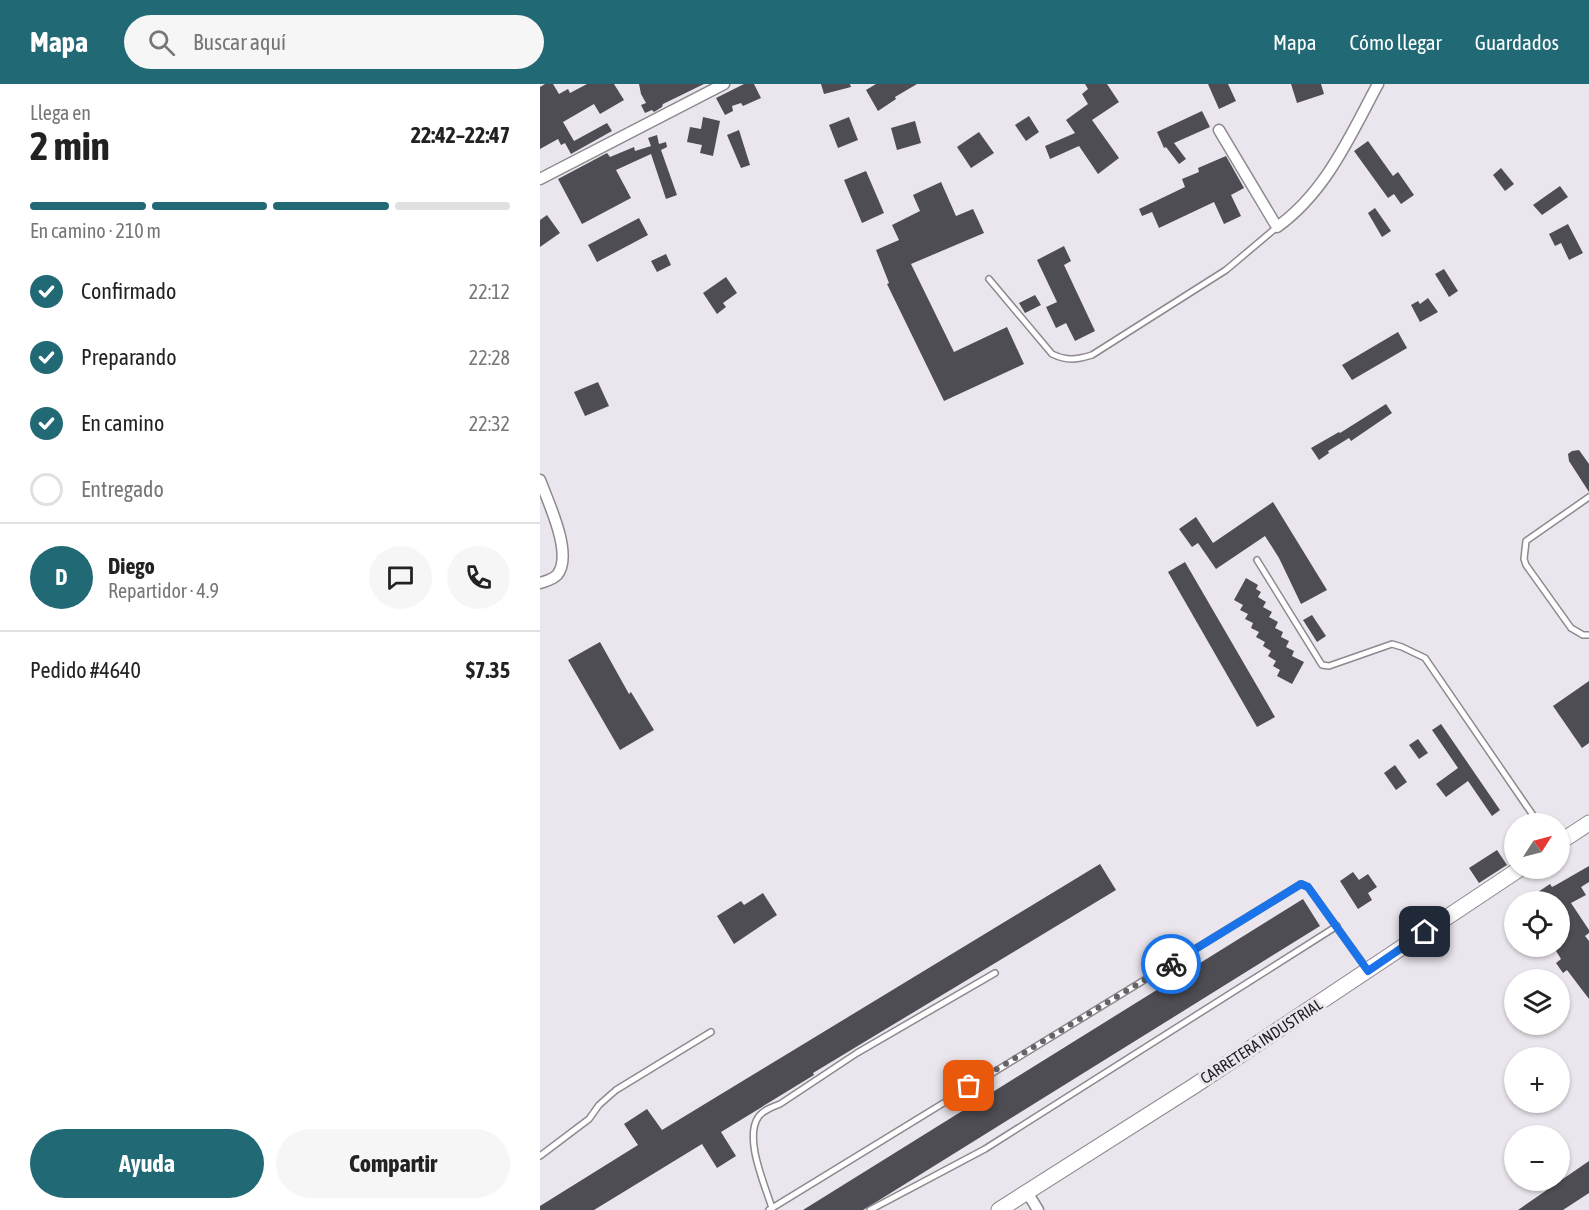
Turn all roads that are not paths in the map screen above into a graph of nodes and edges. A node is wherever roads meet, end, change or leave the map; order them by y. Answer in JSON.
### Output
{"nodes":[{"id":1,"x":723,"y":84,"type":"edge"},
{"id":2,"x":1378,"y":84,"type":"edge"},
{"id":3,"x":1219,"y":130,"type":"dead end"},
{"id":4,"x":540,"y":179,"type":"edge"},
{"id":5,"x":1277,"y":227,"type":"junction"},
{"id":6,"x":989,"y":279,"type":"dead end"},
{"id":7,"x":540,"y":480,"type":"edge"},
{"id":8,"x":1589,"y":497,"type":"edge"},
{"id":9,"x":1257,"y":560,"type":"dead end"},
{"id":10,"x":540,"y":584,"type":"edge"},
{"id":11,"x":1589,"y":635,"type":"edge"},
{"id":12,"x":1531,"y":813,"type":"edge"},
{"id":13,"x":1589,"y":823,"type":"edge"},
{"id":14,"x":1570,"y":835,"type":"edge"},
{"id":15,"x":1505,"y":879,"type":"edge"},
{"id":16,"x":1337,"y":926,"type":"junction"},
{"id":17,"x":1368,"y":971,"type":"junction"},
{"id":18,"x":995,"y":973,"type":"dead end"},
{"id":19,"x":711,"y":1032,"type":"dead end"},
{"id":20,"x":540,"y":1156,"type":"edge"},
{"id":21,"x":1027,"y":1192,"type":"junction"},
{"id":22,"x":770,"y":1209,"type":"edge"},
{"id":23,"x":870,"y":1210,"type":"edge"},
{"id":24,"x":999,"y":1210,"type":"edge"},
{"id":25,"x":1038,"y":1210,"type":"edge"}],
"edges":[{"from":1,"to":4,"type":"street"},
{"from":2,"to":5,"type":"street"},
{"from":3,"to":5,"type":"street"},
{"from":5,"to":6,"type":"lane"},
{"from":7,"to":10,"type":"street"},
{"from":8,"to":11,"type":"lane"},
{"from":9,"to":12,"type":"lane"},
{"from":13,"to":14,"type":"main road"},
{"from":15,"to":17,"type":"main road","name":"CARRETERA INDUSTRIAL"},
{"from":16,"to":17,"type":"lane"},
{"from":16,"to":22,"type":"lane"},
{"from":16,"to":23,"type":"lane"},
{"from":17,"to":21,"type":"main road","name":"CARRETERA INDUSTRIAL"},
{"from":18,"to":22,"type":"lane"},
{"from":19,"to":20,"type":"lane"},
{"from":21,"to":24,"type":"main road","name":"CARRETERA INDUSTRIAL"},
{"from":21,"to":25,"type":"street"}]}
